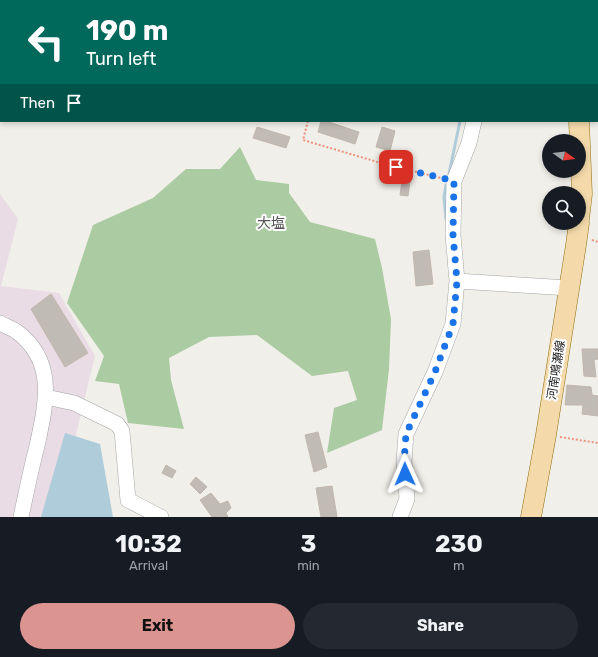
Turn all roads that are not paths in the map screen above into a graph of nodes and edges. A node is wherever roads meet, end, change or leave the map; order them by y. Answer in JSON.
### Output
{"nodes":[{"id":1,"x":474,"y":122,"type":"edge"},
{"id":2,"x":579,"y":122,"type":"edge"},
{"id":3,"x":582,"y":186,"type":"edge"},
{"id":4,"x":578,"y":230,"type":"edge"},
{"id":5,"x":457,"y":281,"type":"junction"},
{"id":6,"x":569,"y":288,"type":"junction"},
{"id":7,"x":0,"y":323,"type":"edge"},
{"id":8,"x":46,"y":397,"type":"junction"},
{"id":9,"x":21,"y":517,"type":"edge"},
{"id":10,"x":161,"y":517,"type":"edge"},
{"id":11,"x":400,"y":517,"type":"edge"},
{"id":12,"x":531,"y":517,"type":"edge"}],
"edges":[{"from":1,"to":5,"type":"street"},
{"from":2,"to":3,"type":"main road"},
{"from":4,"to":6,"type":"main road","name":"河南鳴瀬線"},
{"from":5,"to":6,"type":"street"},
{"from":5,"to":11,"type":"street"},
{"from":6,"to":12,"type":"main road","name":"河南鳴瀬線"},
{"from":7,"to":8,"type":"street"},
{"from":8,"to":9,"type":"street"},
{"from":8,"to":10,"type":"street"}]}
